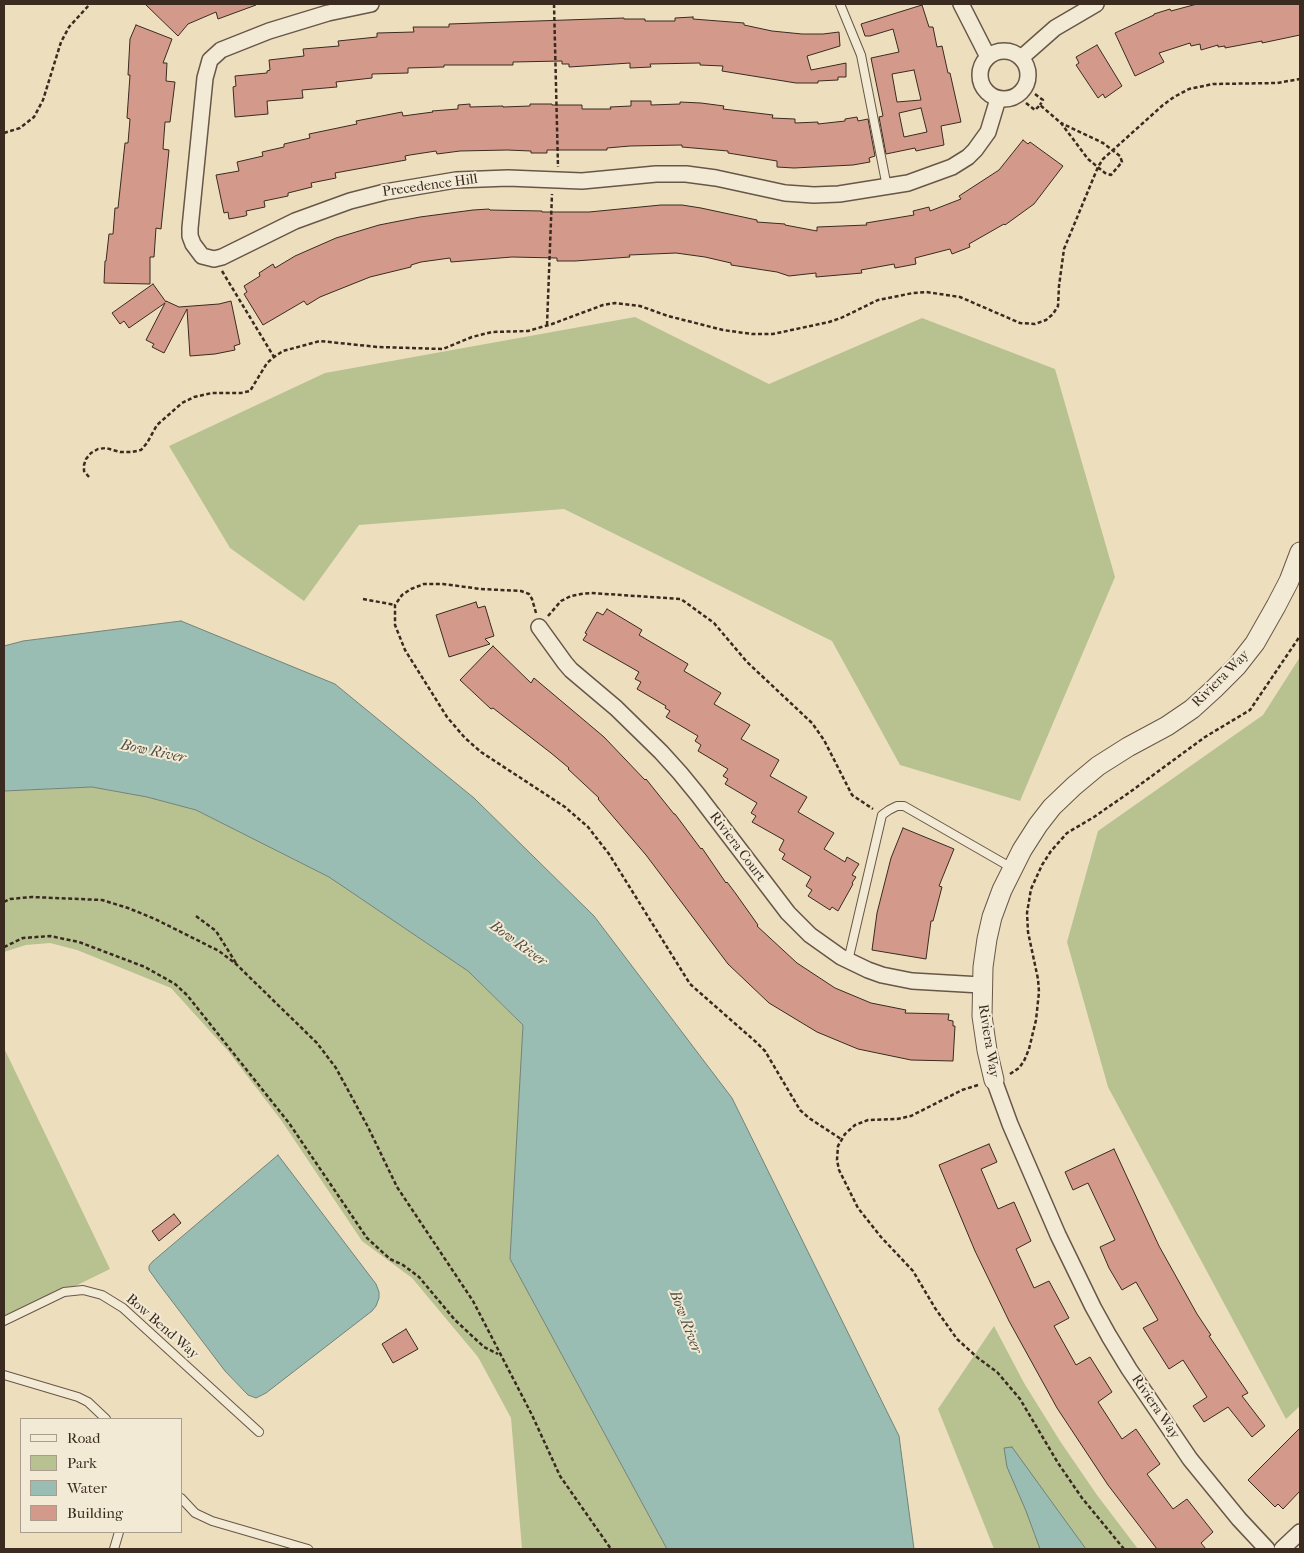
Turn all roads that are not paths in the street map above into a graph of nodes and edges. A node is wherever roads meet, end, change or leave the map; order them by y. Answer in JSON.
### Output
{"nodes":[{"id":1,"x":371,"y":4,"type":"edge"},
{"id":2,"x":840,"y":4,"type":"edge"},
{"id":3,"x":961,"y":4,"type":"edge"},
{"id":4,"x":1096,"y":4,"type":"edge"},
{"id":5,"x":988,"y":57,"type":"junction"},
{"id":6,"x":1021,"y":58,"type":"junction"},
{"id":7,"x":998,"y":99,"type":"junction"},
{"id":8,"x":887,"y":187,"type":"junction"},
{"id":9,"x":1300,"y":552,"type":"edge"},
{"id":10,"x":539,"y":626,"type":"road end"},
{"id":11,"x":1012,"y":868,"type":"junction"},
{"id":12,"x":848,"y":960,"type":"junction"},
{"id":13,"x":981,"y":985,"type":"junction"},
{"id":14,"x":1002,"y":1076,"type":"joint"},
{"id":15,"x":4,"y":1321,"type":"edge"},
{"id":16,"x":4,"y":1375,"type":"edge"},
{"id":17,"x":105,"y":1418,"type":"edge"},
{"id":18,"x":259,"y":1432,"type":"dead end"},
{"id":19,"x":182,"y":1499,"type":"edge"},
{"id":20,"x":1300,"y":1532,"type":"edge"},
{"id":21,"x":119,"y":1533,"type":"edge"},
{"id":22,"x":114,"y":1549,"type":"edge"},
{"id":23,"x":308,"y":1549,"type":"edge"},
{"id":24,"x":1267,"y":1549,"type":"edge"},
{"id":25,"x":1282,"y":1549,"type":"edge"}],
"edges":[{"from":1,"to":8,"type":"street","name":"Precedence Hill"},
{"from":2,"to":8,"type":"lane"},
{"from":3,"to":5,"type":"street"},
{"from":4,"to":6,"type":"street"},
{"from":5,"to":6,"type":"street"},
{"from":5,"to":7,"type":"street"},
{"from":6,"to":7,"type":"street"},
{"from":7,"to":8,"type":"street","name":"Precedence Hill"},
{"from":9,"to":11,"type":"street","name":"Riviera Way"},
{"from":10,"to":12,"type":"street","name":"Riviera Court"},
{"from":11,"to":12,"type":"lane"},
{"from":11,"to":13,"type":"street","name":"Riviera Way"},
{"from":12,"to":13,"type":"street","name":"Riviera Court"},
{"from":13,"to":14,"type":"street","name":"Riviera Way"},
{"from":14,"to":24,"type":"street","name":"Riviera Way"},
{"from":15,"to":18,"type":"lane","name":"Bow Bend Way"},
{"from":16,"to":17,"type":"lane"},
{"from":19,"to":23,"type":"lane"},
{"from":20,"to":25,"type":"street"},
{"from":21,"to":22,"type":"lane"}]}
